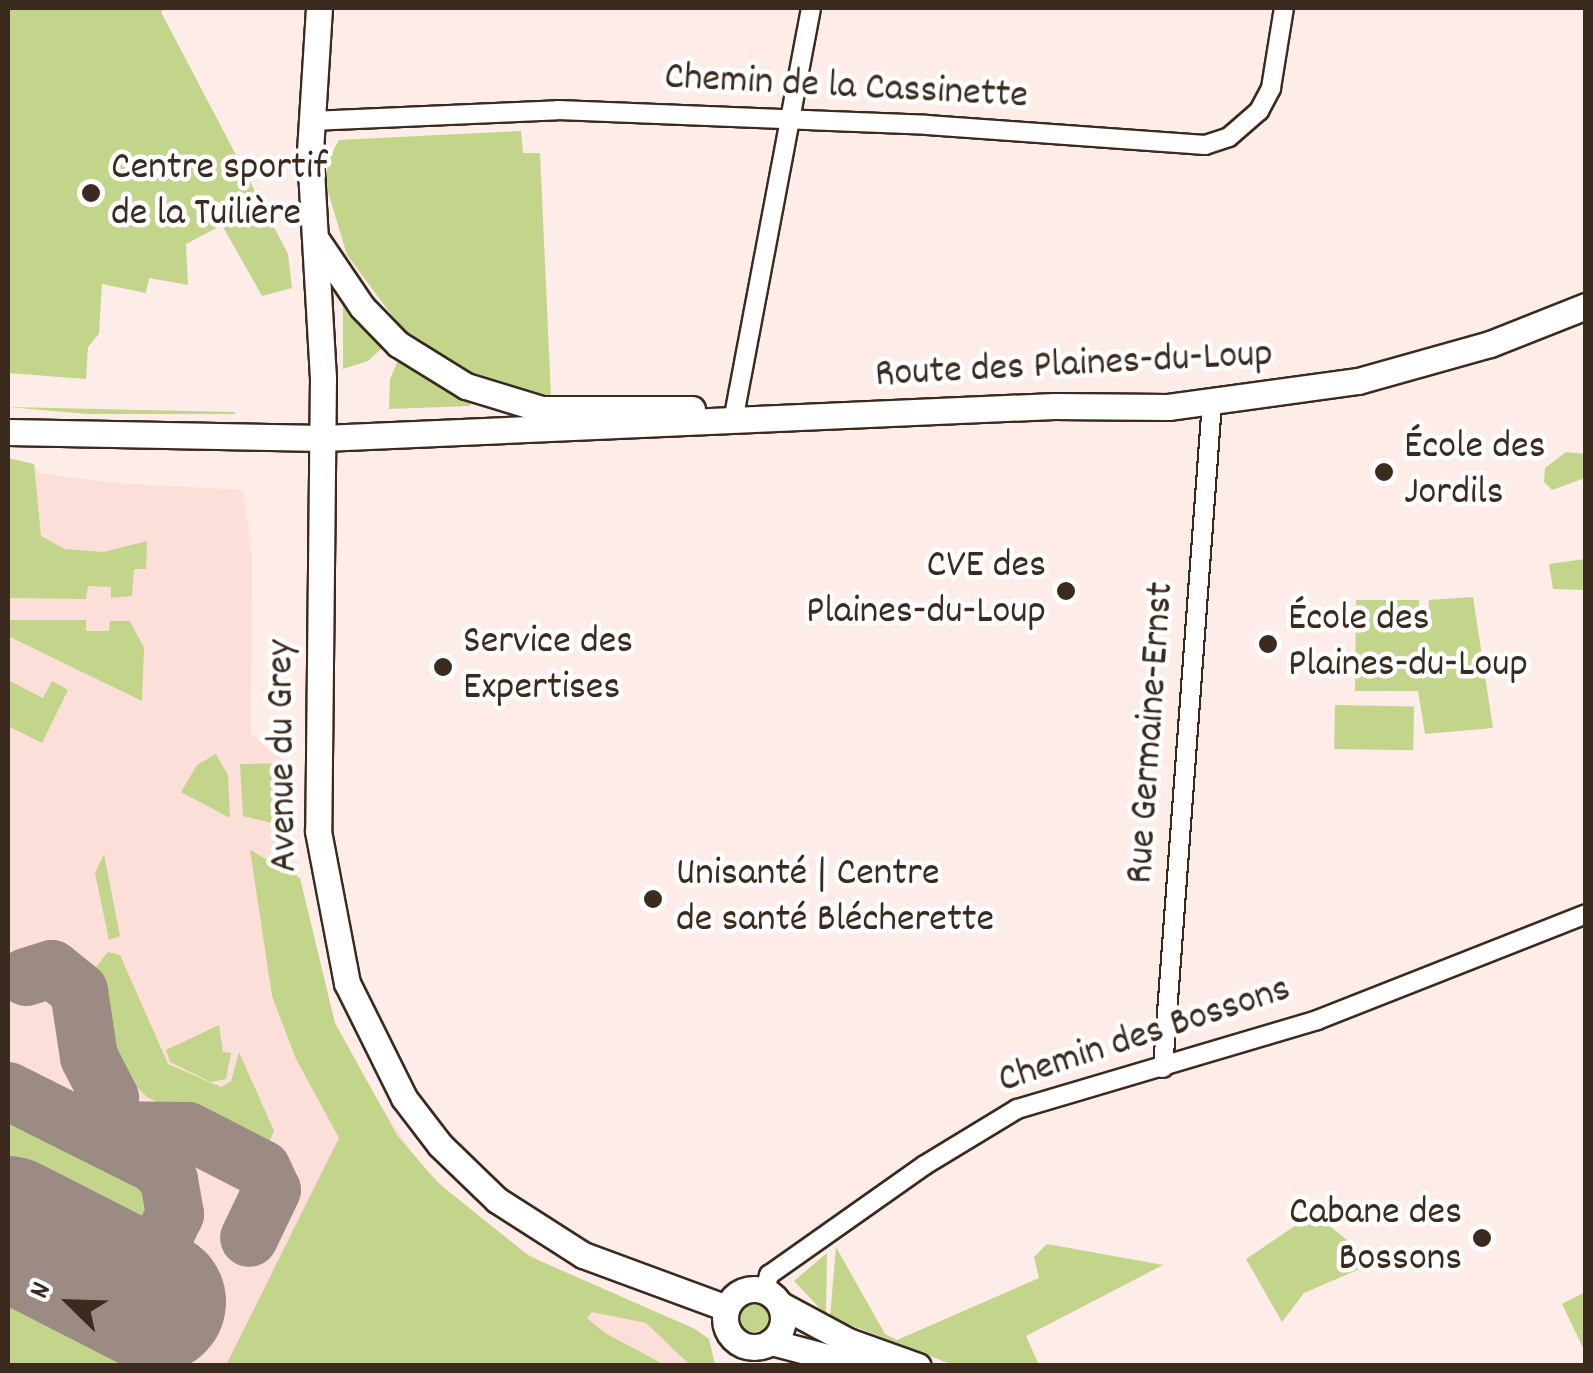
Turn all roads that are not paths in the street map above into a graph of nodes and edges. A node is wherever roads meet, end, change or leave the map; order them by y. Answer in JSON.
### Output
{"nodes":[{"id":1,"x":320,"y":8,"type":"edge"},
{"id":2,"x":811,"y":8,"type":"edge"},
{"id":3,"x":1284,"y":8,"type":"edge"},
{"id":4,"x":789,"y":119,"type":"junction"},
{"id":5,"x":311,"y":121,"type":"junction"},
{"id":6,"x":318,"y":242,"type":"junction"},
{"id":7,"x":1586,"y":306,"type":"edge"},
{"id":8,"x":1212,"y":403,"type":"junction"},
{"id":9,"x":733,"y":421,"type":"junction"},
{"id":10,"x":8,"y":432,"type":"edge"},
{"id":11,"x":323,"y":438,"type":"junction"},
{"id":12,"x":1586,"y":914,"type":"edge"},
{"id":13,"x":1163,"y":1068,"type":"junction"},
{"id":14,"x":773,"y":1298,"type":"junction"},
{"id":15,"x":726,"y":1308,"type":"junction"},
{"id":16,"x":771,"y":1342,"type":"junction"},
{"id":17,"x":862,"y":1366,"type":"edge"},
{"id":18,"x":918,"y":1366,"type":"edge"}],
"edges":[{"from":1,"to":5,"type":"main road","name":"Avenue du Grey"},
{"from":2,"to":4,"type":"street"},
{"from":3,"to":4,"type":"street","name":"Chemin de la Cassinette"},
{"from":4,"to":5,"type":"street","name":"Chemin de la Cassinette"},
{"from":4,"to":9,"type":"street"},
{"from":5,"to":6,"type":"main road","name":"Avenue du Grey"},
{"from":6,"to":9,"type":"main road","name":"Route des Plaines-du-Loup"},
{"from":6,"to":11,"type":"main road","name":"Avenue du Grey"},
{"from":7,"to":8,"type":"main road","name":"Route des Plaines-du-Loup"},
{"from":8,"to":9,"type":"main road","name":"Route des Plaines-du-Loup"},
{"from":8,"to":13,"type":"street","name":"Rue Germaine-Ernst"},
{"from":9,"to":11,"type":"main road","name":"Route des Plaines-du-Loup"},
{"from":10,"to":11,"type":"main road","name":"Route des Plaines-du-Loup"},
{"from":11,"to":15,"type":"main road","name":"Avenue du Grey"},
{"from":12,"to":13,"type":"street","name":"Chemin des Bossons"},
{"from":13,"to":14,"type":"street","name":"Chemin des Bossons"},
{"from":14,"to":15,"type":"main road"},
{"from":14,"to":16,"type":"main road"},
{"from":14,"to":18,"type":"main road"},
{"from":15,"to":16,"type":"main road"},
{"from":16,"to":17,"type":"main road"}]}
